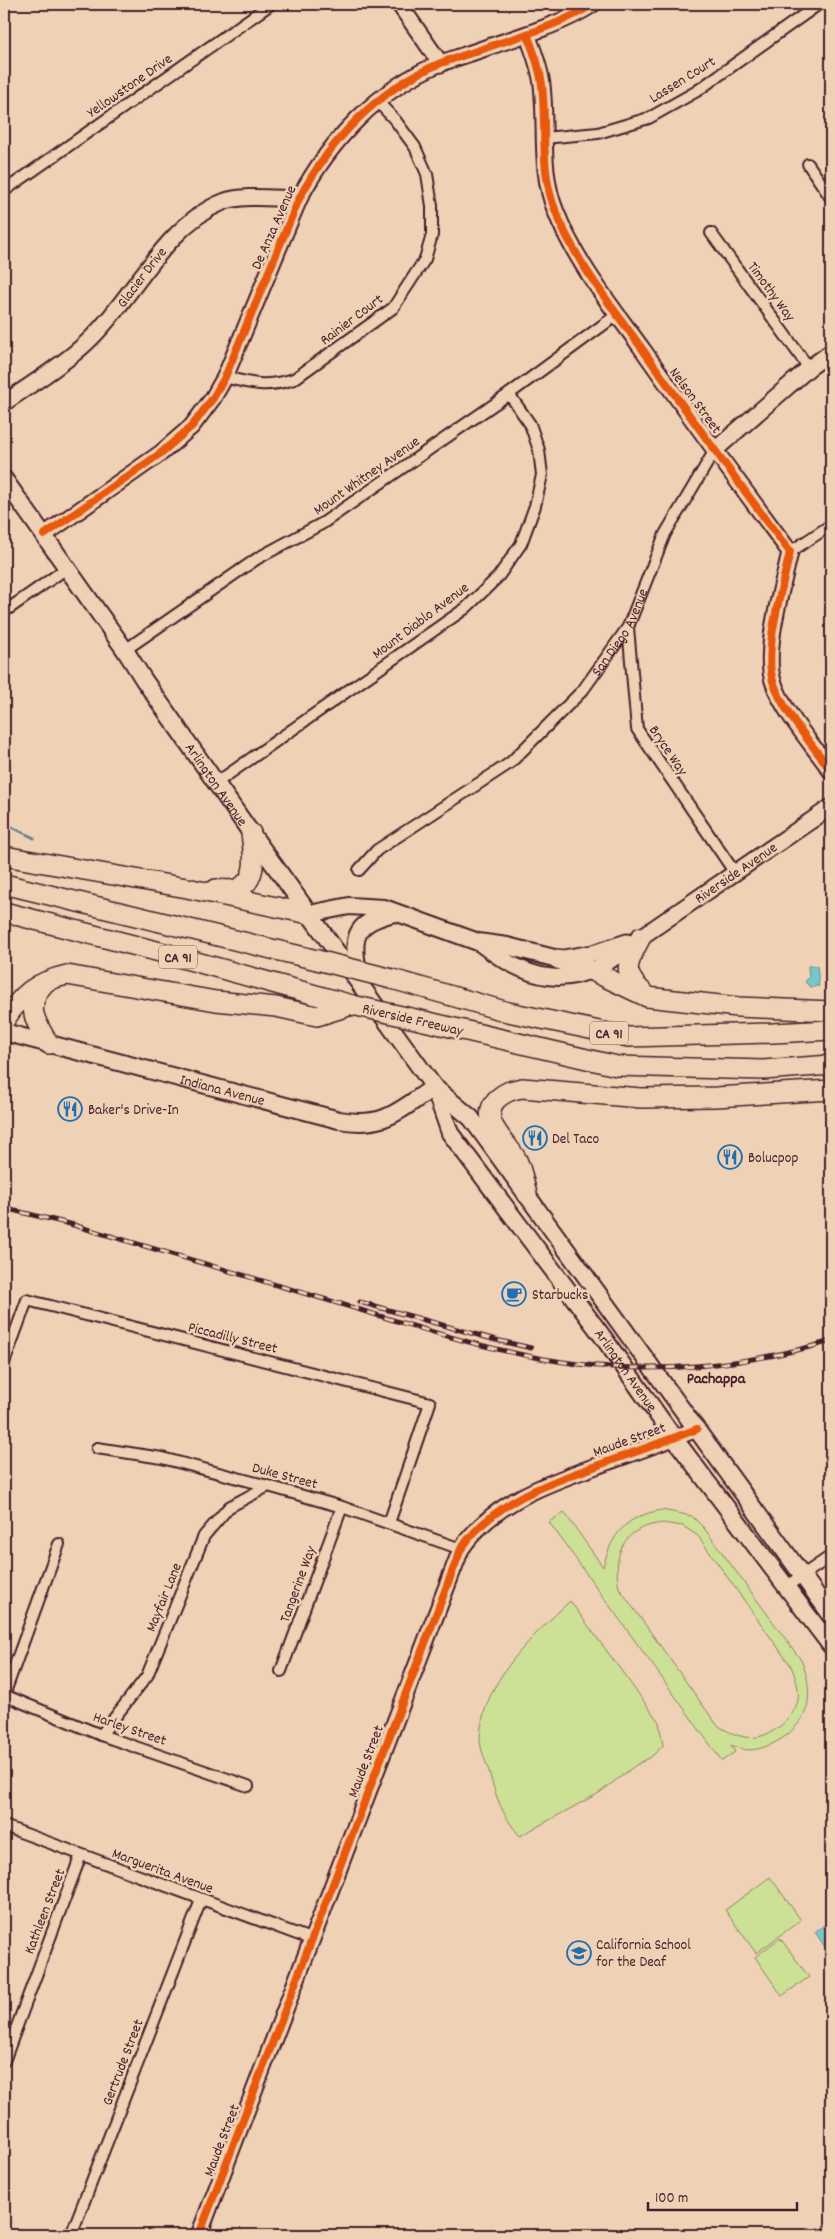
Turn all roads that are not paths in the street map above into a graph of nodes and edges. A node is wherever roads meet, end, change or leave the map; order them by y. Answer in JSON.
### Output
{"nodes":[{"id":1,"x":271,"y":4,"type":"edge"},
{"id":2,"x":399,"y":4,"type":"edge"},
{"id":3,"x":593,"y":4,"type":"edge"},
{"id":4,"x":819,"y":4,"type":"edge"},
{"id":5,"x":526,"y":34,"type":"junction"},
{"id":6,"x":441,"y":64,"type":"junction"},
{"id":7,"x":378,"y":102,"type":"junction"},
{"id":8,"x":544,"y":138,"type":"junction"},
{"id":9,"x":808,"y":164,"type":"dead end"},
{"id":10,"x":4,"y":191,"type":"edge"},
{"id":11,"x":831,"y":198,"type":"edge"},
{"id":12,"x":299,"y":199,"type":"junction"},
{"id":13,"x":711,"y":233,"type":"dead end"},
{"id":14,"x":618,"y":314,"type":"junction"},
{"id":15,"x":831,"y":352,"type":"edge"},
{"id":16,"x":809,"y":368,"type":"junction"},
{"id":17,"x":225,"y":377,"type":"junction"},
{"id":18,"x":509,"y":394,"type":"junction"},
{"id":19,"x":4,"y":403,"type":"edge"},
{"id":20,"x":715,"y":450,"type":"junction"},
{"id":21,"x":4,"y":479,"type":"edge"},
{"id":22,"x":831,"y":527,"type":"edge"},
{"id":23,"x":44,"y":535,"type":"junction"},
{"id":24,"x":790,"y":552,"type":"junction"},
{"id":25,"x":67,"y":568,"type":"junction"},
{"id":26,"x":4,"y":612,"type":"edge"},
{"id":27,"x":628,"y":626,"type":"junction"},
{"id":28,"x":125,"y":650,"type":"junction"},
{"id":29,"x":831,"y":771,"type":"edge"},
{"id":30,"x":216,"y":783,"type":"junction"},
{"id":31,"x":831,"y":807,"type":"edge"},
{"id":32,"x":251,"y":833,"type":"junction"},
{"id":33,"x":4,"y":856,"type":"edge"},
{"id":34,"x":359,"y":870,"type":"dead end"},
{"id":35,"x":735,"y":873,"type":"junction"},
{"id":36,"x":4,"y":884,"type":"edge"},
{"id":37,"x":187,"y":888,"type":"junction"},
{"id":38,"x":4,"y":912,"type":"edge"},
{"id":39,"x":396,"y":912,"type":"junction"},
{"id":40,"x":309,"y":914,"type":"junction"},
{"id":41,"x":640,"y":938,"type":"junction"},
{"id":42,"x":478,"y":942,"type":"junction"},
{"id":43,"x":558,"y":959,"type":"junction"},
{"id":44,"x":590,"y":970,"type":"junction"},
{"id":45,"x":50,"y":978,"type":"junction"},
{"id":46,"x":360,"y":983,"type":"junction"},
{"id":47,"x":647,"y":997,"type":"junction"},
{"id":48,"x":352,"y":1005,"type":"junction"},
{"id":49,"x":831,"y":1011,"type":"edge"},
{"id":50,"x":4,"y":1021,"type":"edge"},
{"id":51,"x":831,"y":1030,"type":"edge"},
{"id":52,"x":4,"y":1032,"type":"edge"},
{"id":53,"x":49,"y":1044,"type":"junction"},
{"id":54,"x":831,"y":1065,"type":"edge"},
{"id":55,"x":434,"y":1087,"type":"junction"},
{"id":56,"x":831,"y":1090,"type":"edge"},
{"id":57,"x":527,"y":1194,"type":"junction"},
{"id":58,"x":4,"y":1363,"type":"edge"},
{"id":59,"x":697,"y":1429,"type":"junction"},
{"id":60,"x":674,"y":1438,"type":"junction"},
{"id":61,"x":97,"y":1448,"type":"dead end"},
{"id":62,"x":268,"y":1486,"type":"junction"},
{"id":63,"x":342,"y":1507,"type":"junction"},
{"id":64,"x":389,"y":1523,"type":"junction"},
{"id":65,"x":59,"y":1544,"type":"dead end"},
{"id":66,"x":461,"y":1549,"type":"junction"},
{"id":67,"x":831,"y":1556,"type":"edge"},
{"id":68,"x":803,"y":1576,"type":"junction"},
{"id":69,"x":787,"y":1586,"type":"junction"},
{"id":70,"x":831,"y":1615,"type":"edge"},
{"id":71,"x":831,"y":1646,"type":"edge"},
{"id":72,"x":281,"y":1671,"type":"dead end"},
{"id":73,"x":4,"y":1695,"type":"edge"},
{"id":74,"x":101,"y":1735,"type":"junction"},
{"id":75,"x":248,"y":1786,"type":"dead end"},
{"id":76,"x":4,"y":1826,"type":"edge"},
{"id":77,"x":81,"y":1855,"type":"junction"},
{"id":78,"x":201,"y":1900,"type":"junction"},
{"id":79,"x":313,"y":1940,"type":"junction"},
{"id":80,"x":4,"y":2062,"type":"edge"},
{"id":81,"x":71,"y":2235,"type":"edge"},
{"id":82,"x":200,"y":2235,"type":"edge"}],
"edges":[{"from":1,"to":10,"type":"street","name":"Yellowstone Drive"},
{"from":2,"to":6,"type":"street"},
{"from":3,"to":5,"type":"street","name":"De Anza Avenue"},
{"from":4,"to":8,"type":"street","name":"Lassen Court"},
{"from":5,"to":6,"type":"street","name":"De Anza Avenue"},
{"from":5,"to":8,"type":"street","name":"Nelson Street"},
{"from":6,"to":7,"type":"street","name":"De Anza Avenue"},
{"from":7,"to":12,"type":"street","name":"De Anza Avenue"},
{"from":7,"to":17,"type":"street","name":"Rainier Court"},
{"from":8,"to":14,"type":"street","name":"Nelson Street"},
{"from":9,"to":11,"type":"street"},
{"from":12,"to":17,"type":"street","name":"De Anza Avenue"},
{"from":12,"to":19,"type":"street","name":"Glacier Drive"},
{"from":13,"to":16,"type":"street","name":"Timothy Way"},
{"from":14,"to":18,"type":"street","name":"Mount Whitney Avenue"},
{"from":14,"to":20,"type":"street","name":"Nelson Street"},
{"from":15,"to":16,"type":"street","name":"San Diego Avenue"},
{"from":16,"to":20,"type":"street","name":"San Diego Avenue"},
{"from":17,"to":23,"type":"street","name":"De Anza Avenue"},
{"from":18,"to":28,"type":"street","name":"Mount Whitney Avenue"},
{"from":18,"to":30,"type":"street","name":"Mount Diablo Avenue"},
{"from":20,"to":24,"type":"street","name":"Nelson Street"},
{"from":20,"to":27,"type":"street","name":"San Diego Avenue"},
{"from":21,"to":23,"type":"main road","name":"Arlington Avenue"},
{"from":22,"to":24,"type":"street"},
{"from":23,"to":25,"type":"main road","name":"Arlington Avenue"},
{"from":24,"to":29,"type":"street"},
{"from":25,"to":26,"type":"street"},
{"from":25,"to":28,"type":"main road","name":"Arlington Avenue"},
{"from":27,"to":34,"type":"street","name":"San Diego Avenue"},
{"from":27,"to":35,"type":"street","name":"Bryce Way"},
{"from":28,"to":30,"type":"main road","name":"Arlington Avenue"},
{"from":30,"to":32,"type":"main road","name":"Arlington Avenue"},
{"from":31,"to":35,"type":"street","name":"Riverside Avenue"},
{"from":32,"to":37,"type":"highway"},
{"from":32,"to":40,"type":"main road","name":"Arlington Avenue"},
{"from":33,"to":37,"type":"highway"},
{"from":35,"to":41,"type":"street","name":"Riverside Avenue"},
{"from":36,"to":51,"type":"highway","name":"Riverside Freeway","number":"CA 91","bridge":true},
{"from":37,"to":40,"type":"highway"},
{"from":38,"to":48,"type":"highway","name":"Riverside Freeway","number":"CA 91"},
{"from":39,"to":40,"type":"main road","name":"Riverside Avenue"},
{"from":39,"to":42,"type":"main road","name":"Riverside Avenue"},
{"from":39,"to":46,"type":"main road"},
{"from":40,"to":46,"type":"main road","name":"Arlington Avenue"},
{"from":41,"to":43,"type":"street","name":"Riverside Avenue"},
{"from":41,"to":44,"type":"street","name":"Riverside Avenue"},
{"from":41,"to":47,"type":"highway"},
{"from":42,"to":43,"type":"main road","name":"Riverside Avenue"},
{"from":42,"to":44,"type":"street","name":"Riverside Avenue"},
{"from":43,"to":44,"type":"highway"},
{"from":44,"to":47,"type":"highway"},
{"from":45,"to":48,"type":"highway"},
{"from":45,"to":50,"type":"highway"},
{"from":45,"to":53,"type":"highway"},
{"from":46,"to":55,"type":"main road","name":"Arlington Avenue"},
{"from":47,"to":49,"type":"highway"},
{"from":48,"to":54,"type":"highway","name":"Riverside Freeway","number":"CA 91","bridge":true},
{"from":52,"to":53,"type":"main road","name":"Indiana Avenue"},
{"from":53,"to":55,"type":"main road","name":"Indiana Avenue"},
{"from":55,"to":57,"type":"main road","name":"Arlington Avenue"},
{"from":55,"to":60,"type":"main road","name":"Arlington Avenue"},
{"from":56,"to":57,"type":"highway"},
{"from":57,"to":59,"type":"main road","name":"Arlington Avenue"},
{"from":58,"to":64,"type":"street","name":"Piccadilly Street"},
{"from":59,"to":60,"type":"street","name":"Maude Street"},
{"from":59,"to":68,"type":"main road","name":"Arlington Avenue"},
{"from":60,"to":66,"type":"street","name":"Maude Street"},
{"from":60,"to":69,"type":"main road","name":"Arlington Avenue"},
{"from":61,"to":62,"type":"street","name":"Duke Street"},
{"from":62,"to":63,"type":"street","name":"Duke Street"},
{"from":62,"to":74,"type":"street","name":"Mayfair Lane"},
{"from":63,"to":64,"type":"street","name":"Duke Street"},
{"from":63,"to":72,"type":"street","name":"Tangerine Way"},
{"from":64,"to":66,"type":"street","name":"Duke Street"},
{"from":65,"to":73,"type":"street"},
{"from":66,"to":79,"type":"street","name":"Maude Street"},
{"from":67,"to":68,"type":"street"},
{"from":68,"to":69,"type":"street"},
{"from":68,"to":70,"type":"main road","name":"Arlington Avenue"},
{"from":69,"to":71,"type":"main road","name":"Arlington Avenue"},
{"from":73,"to":74,"type":"street","name":"Harley Street"},
{"from":74,"to":75,"type":"street","name":"Harley Street"},
{"from":76,"to":77,"type":"street","name":"Marguerita Avenue"},
{"from":77,"to":78,"type":"street","name":"Marguerita Avenue"},
{"from":77,"to":80,"type":"street","name":"Kathleen Street"},
{"from":78,"to":79,"type":"street","name":"Marguerita Avenue"},
{"from":78,"to":81,"type":"street","name":"Gertrude Street"},
{"from":79,"to":82,"type":"street","name":"Maude Street"}]}
